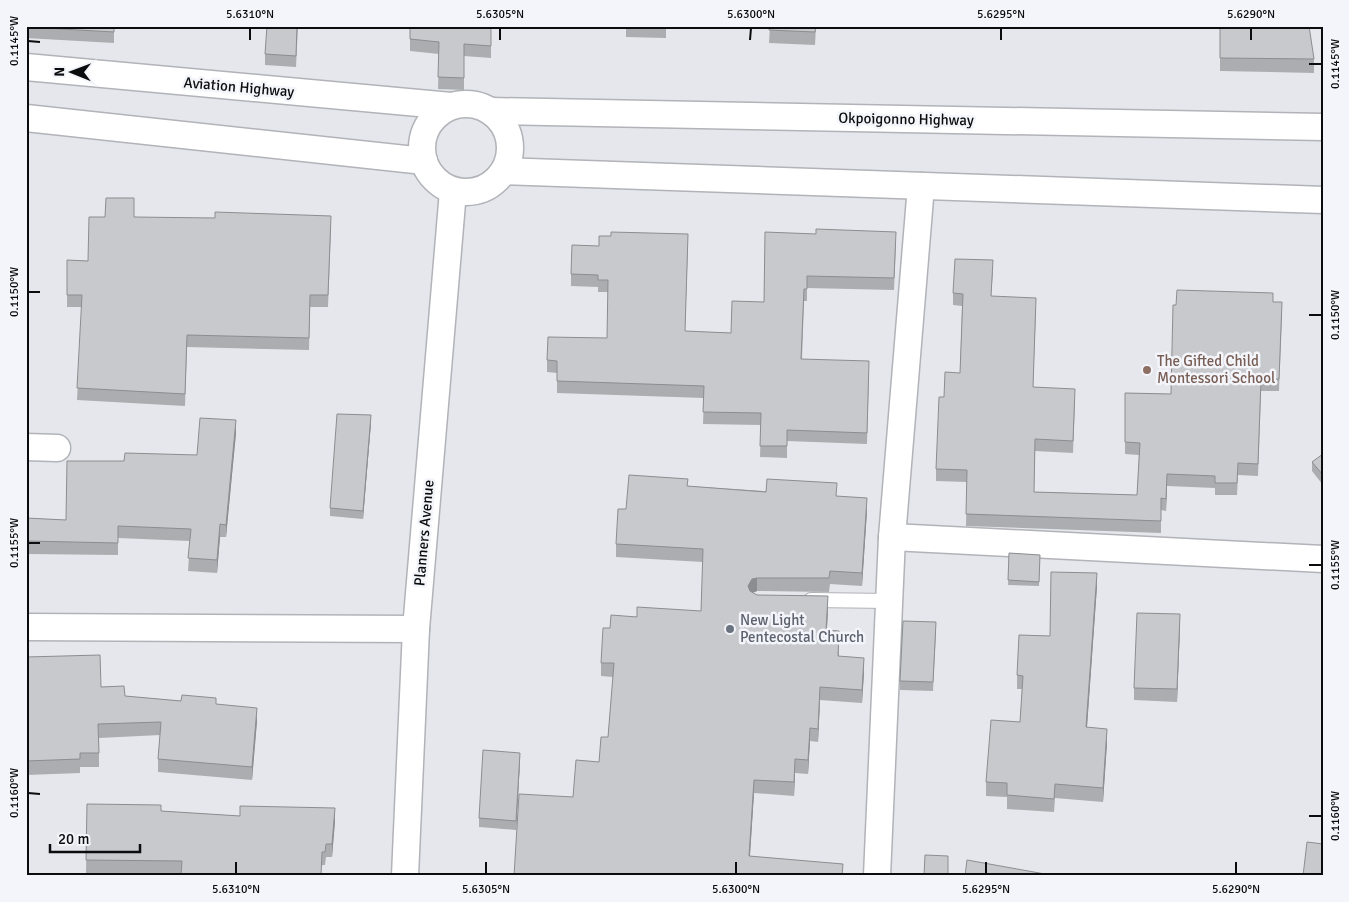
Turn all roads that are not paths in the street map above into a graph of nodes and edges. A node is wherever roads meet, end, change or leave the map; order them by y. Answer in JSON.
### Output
{"nodes":[{"id":1,"x":26,"y":67,"type":"edge"},
{"id":2,"x":451,"y":106,"type":"junction"},
{"id":3,"x":490,"y":111,"type":"junction"},
{"id":4,"x":26,"y":118,"type":"edge"},
{"id":5,"x":1323,"y":127,"type":"edge"},
{"id":6,"x":424,"y":161,"type":"junction"},
{"id":7,"x":504,"y":171,"type":"junction"},
{"id":8,"x":920,"y":186,"type":"junction"},
{"id":9,"x":453,"y":191,"type":"junction"},
{"id":10,"x":1323,"y":200,"type":"edge"},
{"id":11,"x":26,"y":447,"type":"edge"},
{"id":12,"x":57,"y":448,"type":"dead end"},
{"id":13,"x":892,"y":537,"type":"junction"},
{"id":14,"x":1323,"y":559,"type":"edge"},
{"id":15,"x":795,"y":600,"type":"edge"},
{"id":16,"x":890,"y":602,"type":"junction"},
{"id":17,"x":26,"y":627,"type":"edge"},
{"id":18,"x":416,"y":629,"type":"junction"},
{"id":19,"x":406,"y":876,"type":"edge"},
{"id":20,"x":877,"y":876,"type":"edge"}],
"edges":[{"from":1,"to":2,"type":"street","name":"Aviation Highway"},
{"from":2,"to":3,"type":"street"},
{"from":2,"to":6,"type":"street"},
{"from":3,"to":5,"type":"street","name":"Okpoigonno Highway"},
{"from":3,"to":7,"type":"street"},
{"from":4,"to":6,"type":"street"},
{"from":6,"to":9,"type":"street"},
{"from":7,"to":8,"type":"street"},
{"from":7,"to":9,"type":"street"},
{"from":8,"to":10,"type":"street"},
{"from":8,"to":13,"type":"street"},
{"from":9,"to":18,"type":"street","name":"Planners Avenue"},
{"from":11,"to":12,"type":"street"},
{"from":13,"to":14,"type":"street"},
{"from":13,"to":16,"type":"street"},
{"from":15,"to":16,"type":"lane"},
{"from":16,"to":20,"type":"street"},
{"from":17,"to":18,"type":"street"},
{"from":18,"to":19,"type":"street","name":"Planners Avenue"}]}
